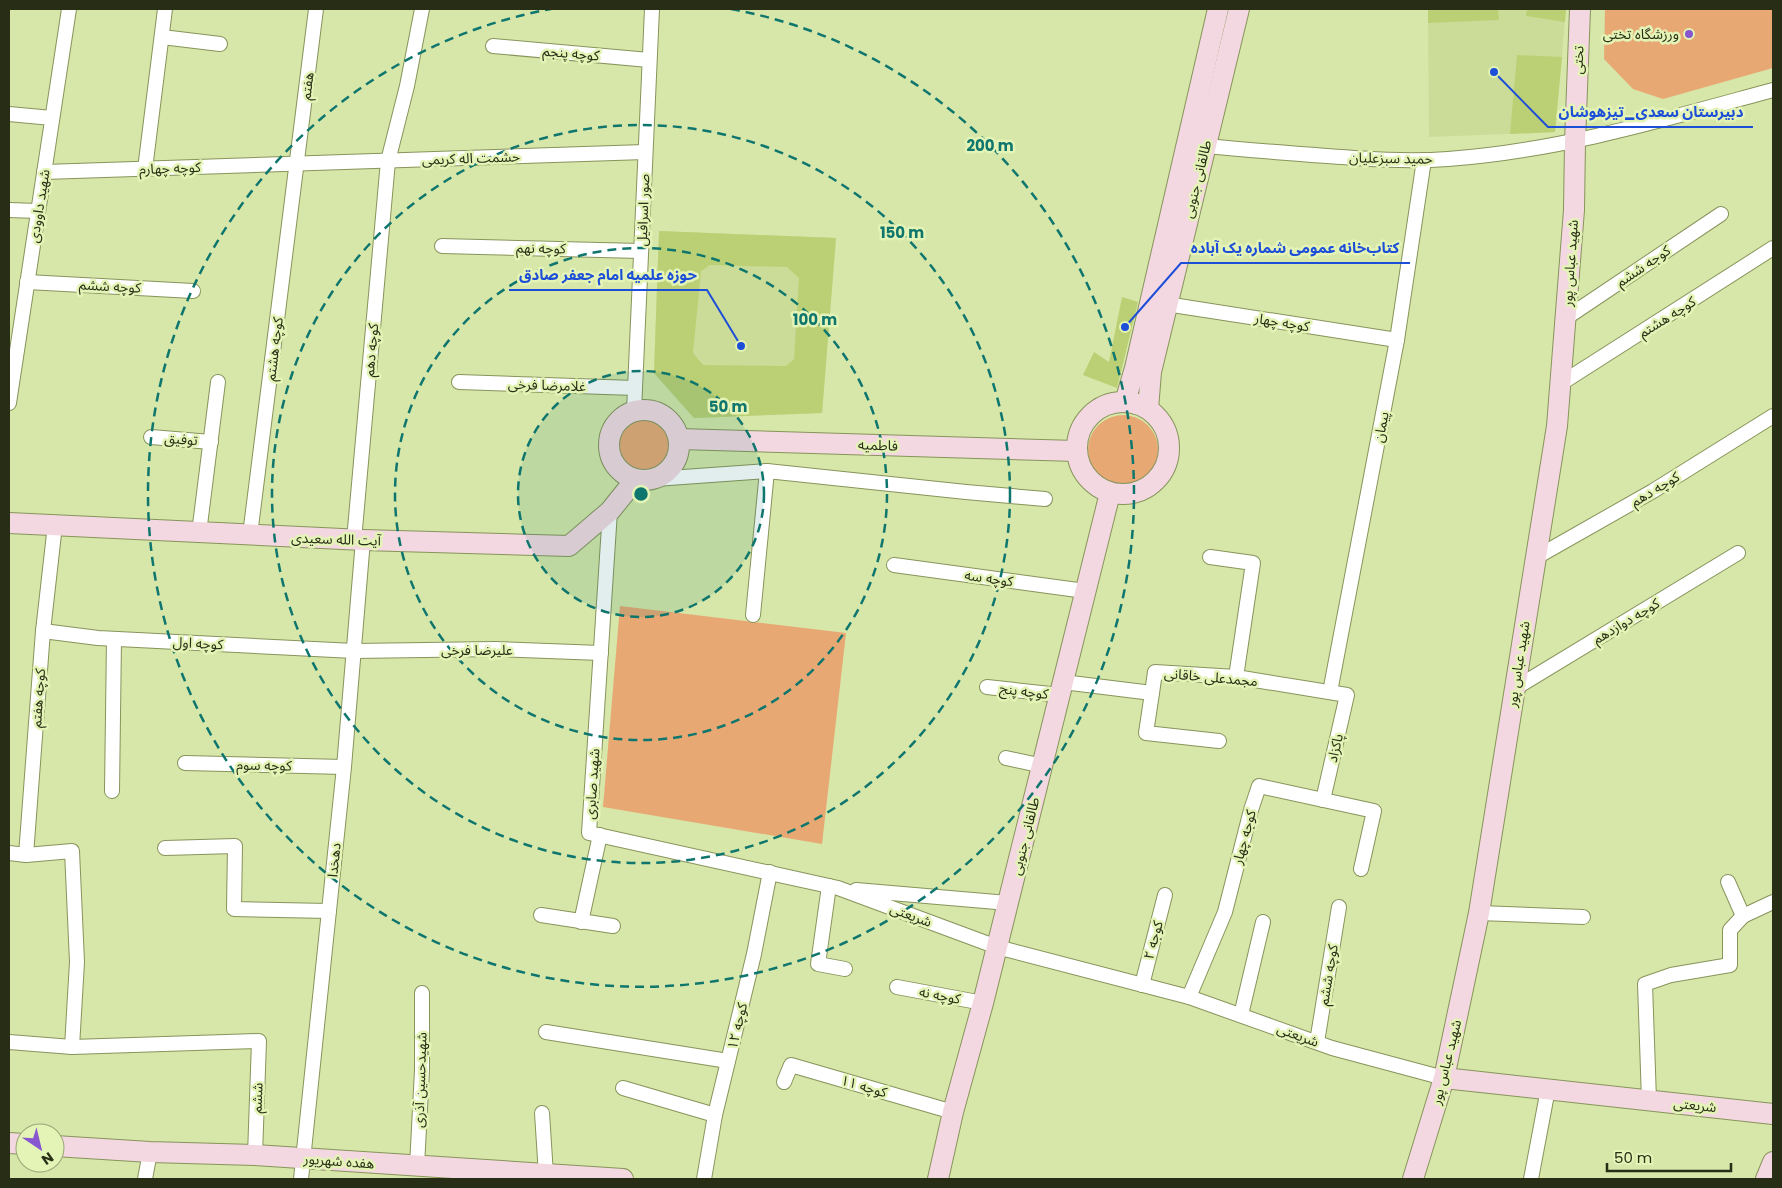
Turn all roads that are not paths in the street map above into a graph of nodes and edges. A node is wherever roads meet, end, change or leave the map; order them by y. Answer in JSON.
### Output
{"nodes":[{"id":1,"x":69,"y":9,"type":"edge"},
{"id":2,"x":166,"y":9,"type":"edge"},
{"id":3,"x":316,"y":9,"type":"edge"},
{"id":4,"x":422,"y":9,"type":"edge"},
{"id":5,"x":652,"y":9,"type":"edge"},
{"id":6,"x":1218,"y":9,"type":"edge"},
{"id":7,"x":1239,"y":9,"type":"edge"},
{"id":8,"x":1580,"y":9,"type":"edge"},
{"id":9,"x":162,"y":37,"type":"junction"},
{"id":10,"x":220,"y":44,"type":"dead end"},
{"id":11,"x":493,"y":46,"type":"dead end"},
{"id":12,"x":649,"y":60,"type":"junction"},
{"id":13,"x":1773,"y":90,"type":"edge"},
{"id":14,"x":9,"y":114,"type":"edge"},
{"id":15,"x":52,"y":118,"type":"junction"},
{"id":16,"x":1575,"y":142,"type":"junction"},
{"id":17,"x":1206,"y":146,"type":"junction"},
{"id":18,"x":645,"y":152,"type":"junction"},
{"id":19,"x":1424,"y":160,"type":"junction"},
{"id":20,"x":388,"y":161,"type":"junction"},
{"id":21,"x":297,"y":164,"type":"junction"},
{"id":22,"x":145,"y":169,"type":"junction"},
{"id":23,"x":44,"y":172,"type":"junction"},
{"id":24,"x":9,"y":210,"type":"edge"},
{"id":25,"x":38,"y":212,"type":"junction"},
{"id":26,"x":1721,"y":214,"type":"dead end"},
{"id":27,"x":442,"y":246,"type":"dead end"},
{"id":28,"x":1773,"y":248,"type":"edge"},
{"id":29,"x":641,"y":251,"type":"junction"},
{"id":30,"x":27,"y":282,"type":"junction"},
{"id":31,"x":193,"y":291,"type":"dead end"},
{"id":32,"x":1166,"y":304,"type":"junction"},
{"id":33,"x":1566,"y":318,"type":"junction"},
{"id":34,"x":1397,"y":340,"type":"junction"},
{"id":35,"x":218,"y":382,"type":"dead end"},
{"id":36,"x":459,"y":382,"type":"dead end"},
{"id":37,"x":1560,"y":384,"type":"junction"},
{"id":38,"x":635,"y":388,"type":"junction"},
{"id":39,"x":1125,"y":402,"type":"junction"},
{"id":40,"x":9,"y":403,"type":"edge"},
{"id":41,"x":1148,"y":409,"type":"junction"},
{"id":42,"x":634,"y":411,"type":"junction"},
{"id":43,"x":1773,"y":416,"type":"edge"},
{"id":44,"x":151,"y":437,"type":"dead end"},
{"id":45,"x":679,"y":439,"type":"junction"},
{"id":46,"x":211,"y":442,"type":"junction"},
{"id":47,"x":1076,"y":450,"type":"junction"},
{"id":48,"x":767,"y":471,"type":"junction"},
{"id":49,"x":645,"y":479,"type":"junction"},
{"id":50,"x":1110,"y":493,"type":"junction"},
{"id":51,"x":1046,"y":499,"type":"dead end"},
{"id":52,"x":610,"y":511,"type":"junction"},
{"id":53,"x":9,"y":523,"type":"edge"},
{"id":54,"x":55,"y":525,"type":"junction"},
{"id":55,"x":199,"y":533,"type":"junction"},
{"id":56,"x":250,"y":535,"type":"junction"},
{"id":57,"x":358,"y":540,"type":"junction"},
{"id":58,"x":1738,"y":553,"type":"dead end"},
{"id":59,"x":1210,"y":557,"type":"dead end"},
{"id":60,"x":1535,"y":558,"type":"junction"},
{"id":61,"x":894,"y":565,"type":"dead end"},
{"id":62,"x":1085,"y":592,"type":"junction"},
{"id":63,"x":753,"y":615,"type":"dead end"},
{"id":64,"x":43,"y":631,"type":"junction"},
{"id":65,"x":114,"y":639,"type":"junction"},
{"id":66,"x":354,"y":651,"type":"junction"},
{"id":67,"x":601,"y":653,"type":"junction"},
{"id":68,"x":1236,"y":677,"type":"junction"},
{"id":69,"x":987,"y":687,"type":"dead end"},
{"id":70,"x":1061,"y":689,"type":"junction"},
{"id":71,"x":1514,"y":689,"type":"junction"},
{"id":72,"x":1330,"y":692,"type":"junction"},
{"id":73,"x":1152,"y":693,"type":"junction"},
{"id":74,"x":1347,"y":695,"type":"joint"},
{"id":75,"x":1219,"y":741,"type":"dead end"},
{"id":76,"x":1006,"y":758,"type":"dead end"},
{"id":77,"x":185,"y":763,"type":"dead end"},
{"id":78,"x":1043,"y":766,"type":"junction"},
{"id":79,"x":344,"y":767,"type":"junction"},
{"id":80,"x":112,"y":791,"type":"dead end"},
{"id":81,"x":1323,"y":800,"type":"junction"},
{"id":82,"x":600,"y":835,"type":"junction"},
{"id":83,"x":165,"y":848,"type":"dead end"},
{"id":84,"x":9,"y":853,"type":"edge"},
{"id":85,"x":26,"y":854,"type":"junction"},
{"id":86,"x":1361,"y":870,"type":"dead end"},
{"id":87,"x":770,"y":872,"type":"junction"},
{"id":88,"x":1728,"y":882,"type":"dead end"},
{"id":89,"x":833,"y":887,"type":"junction"},
{"id":90,"x":1165,"y":895,"type":"dead end"},
{"id":91,"x":1773,"y":902,"type":"edge"},
{"id":92,"x":1008,"y":903,"type":"junction"},
{"id":93,"x":1339,"y":907,"type":"dead end"},
{"id":94,"x":329,"y":911,"type":"junction"},
{"id":95,"x":1479,"y":914,"type":"junction"},
{"id":96,"x":541,"y":915,"type":"dead end"},
{"id":97,"x":1743,"y":916,"type":"junction"},
{"id":98,"x":1583,"y":917,"type":"dead end"},
{"id":99,"x":582,"y":922,"type":"junction"},
{"id":100,"x":1263,"y":922,"type":"dead end"},
{"id":101,"x":613,"y":926,"type":"dead end"},
{"id":102,"x":997,"y":947,"type":"junction"},
{"id":103,"x":845,"y":969,"type":"dead end"},
{"id":104,"x":1142,"y":985,"type":"junction"},
{"id":105,"x":897,"y":987,"type":"dead end"},
{"id":106,"x":422,"y":993,"type":"dead end"},
{"id":107,"x":1189,"y":997,"type":"junction"},
{"id":108,"x":983,"y":1003,"type":"junction"},
{"id":109,"x":1241,"y":1015,"type":"junction"},
{"id":110,"x":546,"y":1032,"type":"dead end"},
{"id":111,"x":9,"y":1042,"type":"edge"},
{"id":112,"x":1317,"y":1042,"type":"junction"},
{"id":113,"x":72,"y":1047,"type":"junction"},
{"id":114,"x":728,"y":1061,"type":"junction"},
{"id":115,"x":1444,"y":1078,"type":"junction"},
{"id":116,"x":784,"y":1082,"type":"dead end"},
{"id":117,"x":623,"y":1088,"type":"dead end"},
{"id":118,"x":1548,"y":1089,"type":"junction"},
{"id":119,"x":1649,"y":1100,"type":"junction"},
{"id":120,"x":953,"y":1112,"type":"junction"},
{"id":121,"x":542,"y":1113,"type":"dead end"},
{"id":122,"x":1773,"y":1114,"type":"edge"},
{"id":123,"x":715,"y":1115,"type":"junction"},
{"id":124,"x":65,"y":1147,"type":"edge"},
{"id":125,"x":150,"y":1152,"type":"junction"},
{"id":126,"x":256,"y":1155,"type":"junction"},
{"id":127,"x":303,"y":1159,"type":"junction"},
{"id":128,"x":1773,"y":1162,"type":"edge"},
{"id":129,"x":409,"y":1170,"type":"edge"},
{"id":130,"x":546,"y":1175,"type":"junction"},
{"id":131,"x":145,"y":1179,"type":"edge"},
{"id":132,"x":301,"y":1179,"type":"edge"},
{"id":133,"x":623,"y":1179,"type":"edge"},
{"id":134,"x":704,"y":1179,"type":"edge"},
{"id":135,"x":938,"y":1179,"type":"edge"},
{"id":136,"x":1413,"y":1179,"type":"edge"},
{"id":137,"x":1531,"y":1179,"type":"edge"},
{"id":138,"x":1766,"y":1179,"type":"edge"}],
"edges":[{"from":1,"to":15,"type":"street","name":"شهید داوودی"},
{"from":2,"to":9,"type":"street"},
{"from":3,"to":21,"type":"street","name":"هفتم"},
{"from":4,"to":20,"type":"street"},
{"from":5,"to":12,"type":"street","name":"صور اسرافیل"},
{"from":6,"to":39,"type":"street","name":"طالقانی جنوبی"},
{"from":7,"to":17,"type":"street","name":"طالقانی جنوبی"},
{"from":8,"to":16,"type":"street","name":"تختی"},
{"from":9,"to":10,"type":"street"},
{"from":9,"to":22,"type":"street"},
{"from":11,"to":12,"type":"street","name":"کوچه پنجم"},
{"from":12,"to":18,"type":"street","name":"صور اسرافیل"},
{"from":13,"to":16,"type":"street","name":"حمید سبزعلیان"},
{"from":14,"to":15,"type":"street"},
{"from":15,"to":23,"type":"street","name":"شهید داوودی"},
{"from":16,"to":19,"type":"street","name":"حمید سبزعلیان"},
{"from":16,"to":33,"type":"street","name":"شهید عباس پور"},
{"from":17,"to":19,"type":"street","name":"حمید سبزعلیان"},
{"from":17,"to":32,"type":"street","name":"طالقانی جنوبی"},
{"from":18,"to":20,"type":"street","name":"حشمت اله کریمی"},
{"from":18,"to":29,"type":"street","name":"صور اسرافیل"},
{"from":19,"to":34,"type":"street","name":"پیمان"},
{"from":20,"to":21,"type":"street","name":"حشمت اله کریمی"},
{"from":20,"to":57,"type":"street","name":"کوچه دهم"},
{"from":21,"to":22,"type":"street","name":"کوچه چهارم"},
{"from":21,"to":56,"type":"street","name":"کوچه هشتم"},
{"from":22,"to":23,"type":"street","name":"کوچه چهارم"},
{"from":23,"to":25,"type":"street","name":"شهید داوودی"},
{"from":24,"to":25,"type":"street"},
{"from":25,"to":30,"type":"street","name":"شهید داوودی"},
{"from":26,"to":33,"type":"street","name":"کوجه ششم"},
{"from":27,"to":29,"type":"street","name":"کوچه نهم"},
{"from":28,"to":37,"type":"street","name":"کوچه هشتم"},
{"from":29,"to":38,"type":"street","name":"صور اسرافیل"},
{"from":30,"to":31,"type":"street","name":"کوچه ششم"},
{"from":30,"to":40,"type":"street","name":"شهید داوودی"},
{"from":32,"to":34,"type":"street","name":"کوچه چهار"},
{"from":32,"to":41,"type":"street","name":"طالقانی جنوبی"},
{"from":33,"to":37,"type":"street","name":"شهید عباس پور"},
{"from":34,"to":72,"type":"street","name":"پیمان"},
{"from":35,"to":46,"type":"street"},
{"from":36,"to":38,"type":"street","name":"غلامرضا فرخی"},
{"from":37,"to":60,"type":"street","name":"شهید عباس پور"},
{"from":38,"to":42,"type":"street","name":"صور اسرافیل"},
{"from":39,"to":41,"type":"street"},
{"from":39,"to":47,"type":"street"},
{"from":41,"to":50,"type":"street"},
{"from":42,"to":45,"type":"street"},
{"from":42,"to":49,"type":"street"},
{"from":43,"to":60,"type":"street","name":"کوچه دهم"},
{"from":44,"to":46,"type":"street","name":"توفیق"},
{"from":45,"to":47,"type":"street","name":"فاطمیه"},
{"from":45,"to":49,"type":"street"},
{"from":46,"to":55,"type":"street"},
{"from":47,"to":50,"type":"street"},
{"from":48,"to":49,"type":"street"},
{"from":48,"to":51,"type":"street"},
{"from":48,"to":63,"type":"street"},
{"from":49,"to":52,"type":"street","name":"آیت الله سعیدی"},
{"from":50,"to":62,"type":"street","name":"طالقانی جنوبی"},
{"from":52,"to":57,"type":"street","name":"آیت الله سعیدی"},
{"from":52,"to":67,"type":"street","name":"شهید صابری"},
{"from":53,"to":54,"type":"street","name":"آیت الله سعیدی"},
{"from":54,"to":55,"type":"street","name":"آیت الله سعیدی"},
{"from":54,"to":64,"type":"street","name":"کوچه هفتم"},
{"from":55,"to":56,"type":"street","name":"آیت الله سعیدی"},
{"from":56,"to":57,"type":"street","name":"آیت الله سعیدی"},
{"from":57,"to":66,"type":"street","name":"دهخدا"},
{"from":58,"to":71,"type":"street","name":"کوچه دوازدهم"},
{"from":59,"to":68,"type":"street"},
{"from":60,"to":71,"type":"street","name":"شهید عباس پور"},
{"from":61,"to":62,"type":"street","name":"کوچه سه"},
{"from":62,"to":70,"type":"street","name":"طالقانی جنوبی"},
{"from":64,"to":65,"type":"street","name":"کوچه اول"},
{"from":64,"to":85,"type":"street","name":"کوچه هفتم"},
{"from":65,"to":66,"type":"street","name":"کوچه اول"},
{"from":65,"to":80,"type":"street"},
{"from":66,"to":67,"type":"street","name":"علیرضا فرخی"},
{"from":66,"to":79,"type":"street","name":"دهخدا"},
{"from":67,"to":82,"type":"street","name":"شهید صابری"},
{"from":68,"to":72,"type":"street","name":"مجمدعلی خاقانی"},
{"from":68,"to":73,"type":"street","name":"مجمدعلی خاقانی"},
{"from":69,"to":70,"type":"street","name":"کوچه پنج"},
{"from":70,"to":73,"type":"street","name":"مجمدعلی خاقانی"},
{"from":70,"to":78,"type":"street","name":"طالقانی جنوبی"},
{"from":71,"to":95,"type":"street","name":"شهید عباس پور"},
{"from":72,"to":74,"type":"street","name":"مجمدعلی خاقانی"},
{"from":73,"to":75,"type":"street"},
{"from":74,"to":81,"type":"street","name":"پاکزاد"},
{"from":76,"to":78,"type":"street"},
{"from":77,"to":79,"type":"street","name":"کوچه سوم"},
{"from":78,"to":92,"type":"street","name":"طالقانی جنوبی"},
{"from":79,"to":94,"type":"street","name":"دهخدا"},
{"from":81,"to":86,"type":"street","name":"کوجه چهار"},
{"from":81,"to":107,"type":"street","name":"کوجه چهار"},
{"from":82,"to":87,"type":"street","name":"شهید صابری"},
{"from":82,"to":99,"type":"street"},
{"from":83,"to":94,"type":"street"},
{"from":84,"to":85,"type":"street"},
{"from":85,"to":113,"type":"street"},
{"from":87,"to":89,"type":"street","name":"شهید صابری"},
{"from":87,"to":114,"type":"street","name":"کوچه ۱۲"},
{"from":88,"to":97,"type":"street"},
{"from":89,"to":92,"type":"street"},
{"from":89,"to":102,"type":"street","name":"شریعتی"},
{"from":89,"to":103,"type":"street"},
{"from":90,"to":104,"type":"street","name":"کوجه ۲"},
{"from":91,"to":97,"type":"street"},
{"from":92,"to":102,"type":"street","name":"طالقانی جنوبی"},
{"from":93,"to":112,"type":"street","name":"کوچه ششم"},
{"from":94,"to":127,"type":"street","name":"دهخدا"},
{"from":95,"to":98,"type":"street"},
{"from":95,"to":115,"type":"street","name":"شهید عباس پور"},
{"from":96,"to":99,"type":"street"},
{"from":97,"to":119,"type":"street"},
{"from":99,"to":101,"type":"street"},
{"from":100,"to":109,"type":"street"},
{"from":102,"to":104,"type":"street","name":"شریعتی"},
{"from":102,"to":108,"type":"street","name":"طالقانی جنوبی"},
{"from":104,"to":107,"type":"street","name":"شریعتی"},
{"from":105,"to":108,"type":"street","name":"کوچه نه"},
{"from":106,"to":129,"type":"street","name":"شهیدحسین آذری"},
{"from":107,"to":109,"type":"street","name":"شریعتی"},
{"from":108,"to":120,"type":"street","name":"طالقانی جنوبی"},
{"from":109,"to":112,"type":"street","name":"شریعتی"},
{"from":110,"to":114,"type":"street"},
{"from":111,"to":113,"type":"street"},
{"from":112,"to":115,"type":"street","name":"شریعتی"},
{"from":113,"to":126,"type":"street","name":"ششم"},
{"from":114,"to":123,"type":"street","name":"کوچه ۱۲"},
{"from":115,"to":118,"type":"street","name":"شریعتی"},
{"from":115,"to":136,"type":"street","name":"شهید عباس پور"},
{"from":116,"to":120,"type":"street","name":"کوچه ۱۱"},
{"from":117,"to":123,"type":"street"},
{"from":118,"to":119,"type":"street","name":"شریعتی"},
{"from":118,"to":137,"type":"street"},
{"from":119,"to":122,"type":"street","name":"شریعتی"},
{"from":120,"to":135,"type":"street","name":"طالقانی جنوبی"},
{"from":121,"to":130,"type":"street"},
{"from":123,"to":134,"type":"street","name":"کوچه ۱۲"},
{"from":124,"to":125,"type":"street","name":"هفده شهریور"},
{"from":125,"to":126,"type":"street","name":"هفده شهریور"},
{"from":125,"to":131,"type":"street"},
{"from":126,"to":127,"type":"street","name":"هفده شهریور"},
{"from":127,"to":129,"type":"street","name":"هفده شهریور"},
{"from":127,"to":132,"type":"street","name":"دهخدا"},
{"from":128,"to":138,"type":"street"},
{"from":129,"to":130,"type":"street","name":"هفده شهریور"},
{"from":130,"to":133,"type":"street","name":"هفده شهریور"}]}
